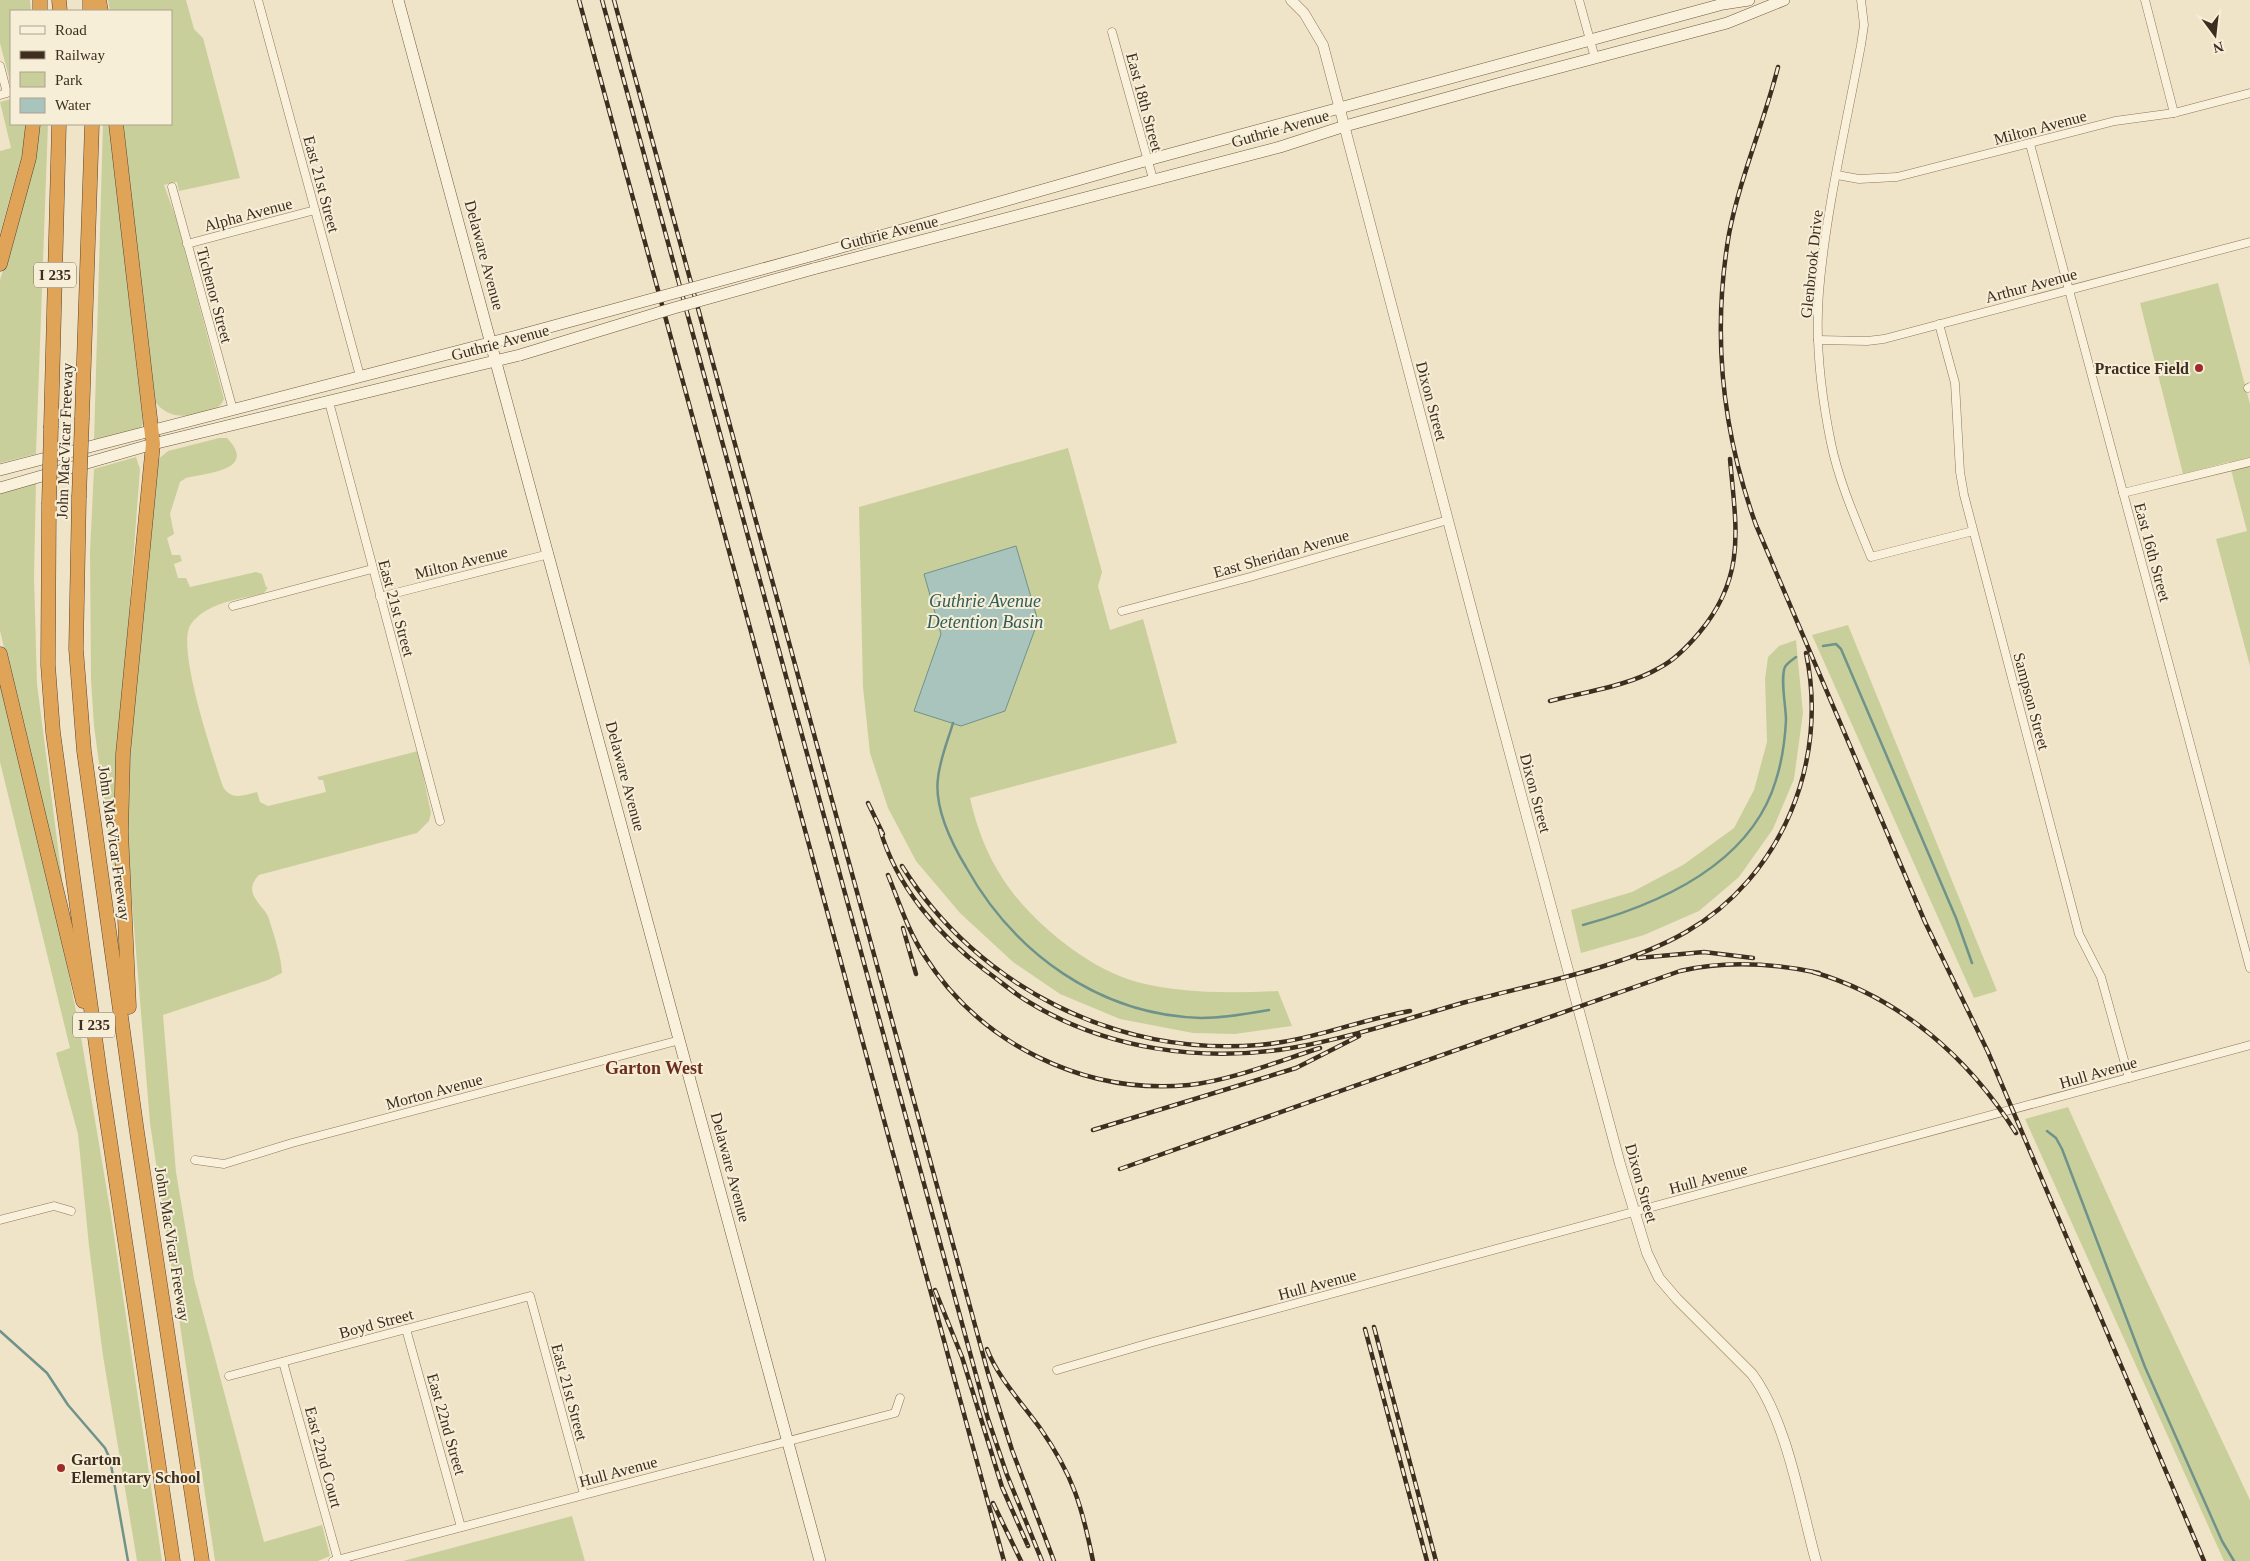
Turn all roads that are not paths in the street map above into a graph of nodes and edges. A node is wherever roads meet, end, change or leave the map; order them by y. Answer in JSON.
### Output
{"nodes":[{"id":1,"x":258,"y":0,"type":"edge"},
{"id":2,"x":398,"y":0,"type":"edge"},
{"id":3,"x":1290,"y":0,"type":"edge"},
{"id":4,"x":1579,"y":0,"type":"edge"},
{"id":5,"x":1748,"y":0,"type":"edge"},
{"id":6,"x":1784,"y":0,"type":"edge"},
{"id":7,"x":1861,"y":0,"type":"edge"},
{"id":8,"x":2145,"y":0,"type":"edge"},
{"id":9,"x":1112,"y":32,"type":"dead end"},
{"id":10,"x":1590,"y":39,"type":"junction"},
{"id":11,"x":1595,"y":58,"type":"junction"},
{"id":12,"x":0,"y":66,"type":"edge"},
{"id":13,"x":2250,"y":93,"type":"edge"},
{"id":14,"x":4,"y":94,"type":"edge"},
{"id":15,"x":1340,"y":108,"type":"junction"},
{"id":16,"x":2174,"y":113,"type":"junction"},
{"id":17,"x":33,"y":125,"type":"edge"},
{"id":18,"x":59,"y":125,"type":"edge"},
{"id":19,"x":92,"y":125,"type":"edge"},
{"id":20,"x":116,"y":125,"type":"edge"},
{"id":21,"x":1345,"y":126,"type":"junction"},
{"id":22,"x":2030,"y":144,"type":"junction"},
{"id":23,"x":1148,"y":160,"type":"junction"},
{"id":24,"x":1837,"y":175,"type":"junction"},
{"id":25,"x":1152,"y":179,"type":"junction"},
{"id":26,"x":172,"y":187,"type":"dead end"},
{"id":27,"x":315,"y":210,"type":"junction"},
{"id":28,"x":2250,"y":242,"type":"edge"},
{"id":29,"x":187,"y":244,"type":"junction"},
{"id":30,"x":0,"y":264,"type":"edge"},
{"id":31,"x":2069,"y":289,"type":"junction"},
{"id":32,"x":1940,"y":324,"type":"junction"},
{"id":33,"x":1818,"y":340,"type":"junction"},
{"id":34,"x":492,"y":343,"type":"junction"},
{"id":35,"x":497,"y":361,"type":"junction"},
{"id":36,"x":360,"y":376,"type":"junction"},
{"id":37,"x":329,"y":402,"type":"junction"},
{"id":38,"x":233,"y":410,"type":"junction"},
{"id":39,"x":152,"y":429,"type":"junction"},
{"id":40,"x":153,"y":444,"type":"junction"},
{"id":41,"x":2250,"y":462,"type":"edge"},
{"id":42,"x":0,"y":470,"type":"edge"},
{"id":43,"x":0,"y":488,"type":"edge"},
{"id":44,"x":2123,"y":493,"type":"junction"},
{"id":45,"x":1448,"y":520,"type":"junction"},
{"id":46,"x":1973,"y":532,"type":"junction"},
{"id":47,"x":549,"y":554,"type":"junction"},
{"id":48,"x":372,"y":569,"type":"junction"},
{"id":49,"x":380,"y":597,"type":"junction"},
{"id":50,"x":233,"y":606,"type":"dead end"},
{"id":51,"x":1122,"y":611,"type":"dead end"},
{"id":52,"x":0,"y":654,"type":"edge"},
{"id":53,"x":440,"y":821,"type":"dead end"},
{"id":54,"x":2250,"y":968,"type":"edge"},
{"id":55,"x":680,"y":1040,"type":"junction"},
{"id":56,"x":2250,"y":1045,"type":"edge"},
{"id":57,"x":130,"y":1070,"type":"junction"},
{"id":58,"x":100,"y":1074,"type":"junction"},
{"id":59,"x":2129,"y":1078,"type":"junction"},
{"id":60,"x":195,"y":1160,"type":"dead end"},
{"id":61,"x":72,"y":1211,"type":"dead end"},
{"id":62,"x":1634,"y":1212,"type":"junction"},
{"id":63,"x":0,"y":1220,"type":"edge"},
{"id":64,"x":530,"y":1296,"type":"joint"},
{"id":65,"x":406,"y":1329,"type":"junction"},
{"id":66,"x":283,"y":1362,"type":"junction"},
{"id":67,"x":1057,"y":1370,"type":"dead end"},
{"id":68,"x":229,"y":1376,"type":"dead end"},
{"id":69,"x":900,"y":1398,"type":"dead end"},
{"id":70,"x":787,"y":1441,"type":"junction"},
{"id":71,"x":584,"y":1494,"type":"junction"},
{"id":72,"x":461,"y":1527,"type":"junction"},
{"id":73,"x":335,"y":1560,"type":"edge"},
{"id":74,"x":173,"y":1561,"type":"edge"},
{"id":75,"x":202,"y":1561,"type":"edge"},
{"id":76,"x":820,"y":1561,"type":"edge"},
{"id":77,"x":1816,"y":1561,"type":"edge"}],
"edges":[{"from":1,"to":27,"type":"street","name":"East 21st Street"},
{"from":2,"to":34,"type":"main road","name":"Delaware Avenue"},
{"from":3,"to":15,"type":"street","name":"Dixon Street"},
{"from":4,"to":10,"type":"street"},
{"from":5,"to":10,"type":"main road","name":"Guthrie Avenue"},
{"from":6,"to":11,"type":"main road","name":"Guthrie Avenue"},
{"from":7,"to":24,"type":"street","name":"Glenbrook Drive"},
{"from":8,"to":16,"type":"street"},
{"from":9,"to":23,"type":"street","name":"East 18th Street"},
{"from":10,"to":11,"type":"street"},
{"from":10,"to":15,"type":"main road","name":"Guthrie Avenue"},
{"from":11,"to":21,"type":"main road","name":"Guthrie Avenue"},
{"from":12,"to":14,"type":"street"},
{"from":13,"to":16,"type":"street","name":"Milton Avenue"},
{"from":15,"to":21,"type":"street","name":"Dixon Street"},
{"from":15,"to":23,"type":"main road","name":"Guthrie Avenue"},
{"from":16,"to":22,"type":"street","name":"Milton Avenue"},
{"from":17,"to":30,"type":"highway"},
{"from":18,"to":58,"type":"highway","name":"John MacVicar Freeway","number":"I 235","bridge":true},
{"from":19,"to":57,"type":"highway","name":"John MacVicar Freeway","number":"I 235","bridge":true},
{"from":20,"to":39,"type":"highway"},
{"from":21,"to":25,"type":"main road","name":"Guthrie Avenue"},
{"from":21,"to":45,"type":"street","name":"Dixon Street"},
{"from":22,"to":24,"type":"street","name":"Milton Avenue"},
{"from":22,"to":31,"type":"street","name":"East 16th Street"},
{"from":23,"to":25,"type":"street","name":"East 18th Street"},
{"from":23,"to":34,"type":"main road","name":"Guthrie Avenue","bridge":true},
{"from":24,"to":33,"type":"street","name":"Glenbrook Drive"},
{"from":25,"to":35,"type":"main road","name":"Guthrie Avenue","bridge":true},
{"from":26,"to":29,"type":"street","name":"Tichenor Street"},
{"from":27,"to":29,"type":"street","name":"Alpha Avenue"},
{"from":27,"to":36,"type":"street","name":"East 21st Street"},
{"from":28,"to":31,"type":"street","name":"Arthur Avenue"},
{"from":29,"to":38,"type":"street","name":"Tichenor Street"},
{"from":31,"to":32,"type":"street","name":"Arthur Avenue"},
{"from":31,"to":44,"type":"street","name":"East 16th Street"},
{"from":32,"to":33,"type":"street","name":"Arthur Avenue"},
{"from":32,"to":46,"type":"street","name":"Sampson Street"},
{"from":33,"to":46,"type":"street","name":"Glenbrook Drive"},
{"from":34,"to":35,"type":"main road","name":"Delaware Avenue"},
{"from":34,"to":36,"type":"main road","name":"Guthrie Avenue"},
{"from":35,"to":37,"type":"main road","name":"Guthrie Avenue"},
{"from":35,"to":47,"type":"main road","name":"Delaware Avenue"},
{"from":36,"to":38,"type":"main road","name":"Guthrie Avenue"},
{"from":37,"to":40,"type":"main road","name":"Guthrie Avenue"},
{"from":37,"to":48,"type":"street","name":"East 21st Street"},
{"from":38,"to":39,"type":"main road","name":"Guthrie Avenue"},
{"from":39,"to":40,"type":"highway"},
{"from":39,"to":42,"type":"main road","name":"Guthrie Avenue"},
{"from":40,"to":43,"type":"main road","name":"Guthrie Avenue"},
{"from":40,"to":57,"type":"highway"},
{"from":41,"to":44,"type":"street"},
{"from":44,"to":54,"type":"street","name":"East 16th Street"},
{"from":45,"to":51,"type":"street","name":"East Sheridan Avenue"},
{"from":45,"to":62,"type":"street","name":"Dixon Street"},
{"from":46,"to":59,"type":"street","name":"Sampson Street"},
{"from":47,"to":49,"type":"street","name":"Milton Avenue"},
{"from":47,"to":55,"type":"main road","name":"Delaware Avenue"},
{"from":48,"to":49,"type":"street","name":"East 21st Street"},
{"from":48,"to":50,"type":"street"},
{"from":49,"to":53,"type":"street","name":"East 21st Street"},
{"from":52,"to":58,"type":"highway"},
{"from":55,"to":60,"type":"street","name":"Morton Avenue"},
{"from":55,"to":70,"type":"main road","name":"Delaware Avenue"},
{"from":56,"to":59,"type":"street","name":"Hull Avenue"},
{"from":57,"to":75,"type":"highway","name":"John MacVicar Freeway","number":"I 235"},
{"from":58,"to":74,"type":"highway","name":"John MacVicar Freeway","number":"I 235"},
{"from":59,"to":62,"type":"street","name":"Hull Avenue"},
{"from":61,"to":63,"type":"street"},
{"from":62,"to":67,"type":"street","name":"Hull Avenue"},
{"from":62,"to":77,"type":"street","name":"Dixon Street"},
{"from":64,"to":65,"type":"street","name":"Boyd Street"},
{"from":64,"to":71,"type":"street","name":"East 21st Street"},
{"from":65,"to":66,"type":"street","name":"Boyd Street"},
{"from":65,"to":72,"type":"street","name":"East 22nd Street"},
{"from":66,"to":68,"type":"street","name":"Boyd Street"},
{"from":66,"to":73,"type":"street","name":"East 22nd Court"},
{"from":69,"to":70,"type":"street","name":"Hull Avenue"},
{"from":70,"to":71,"type":"street","name":"Hull Avenue"},
{"from":70,"to":76,"type":"main road","name":"Delaware Avenue"},
{"from":71,"to":72,"type":"street","name":"Hull Avenue"},
{"from":72,"to":73,"type":"street","name":"Hull Avenue"}]}
